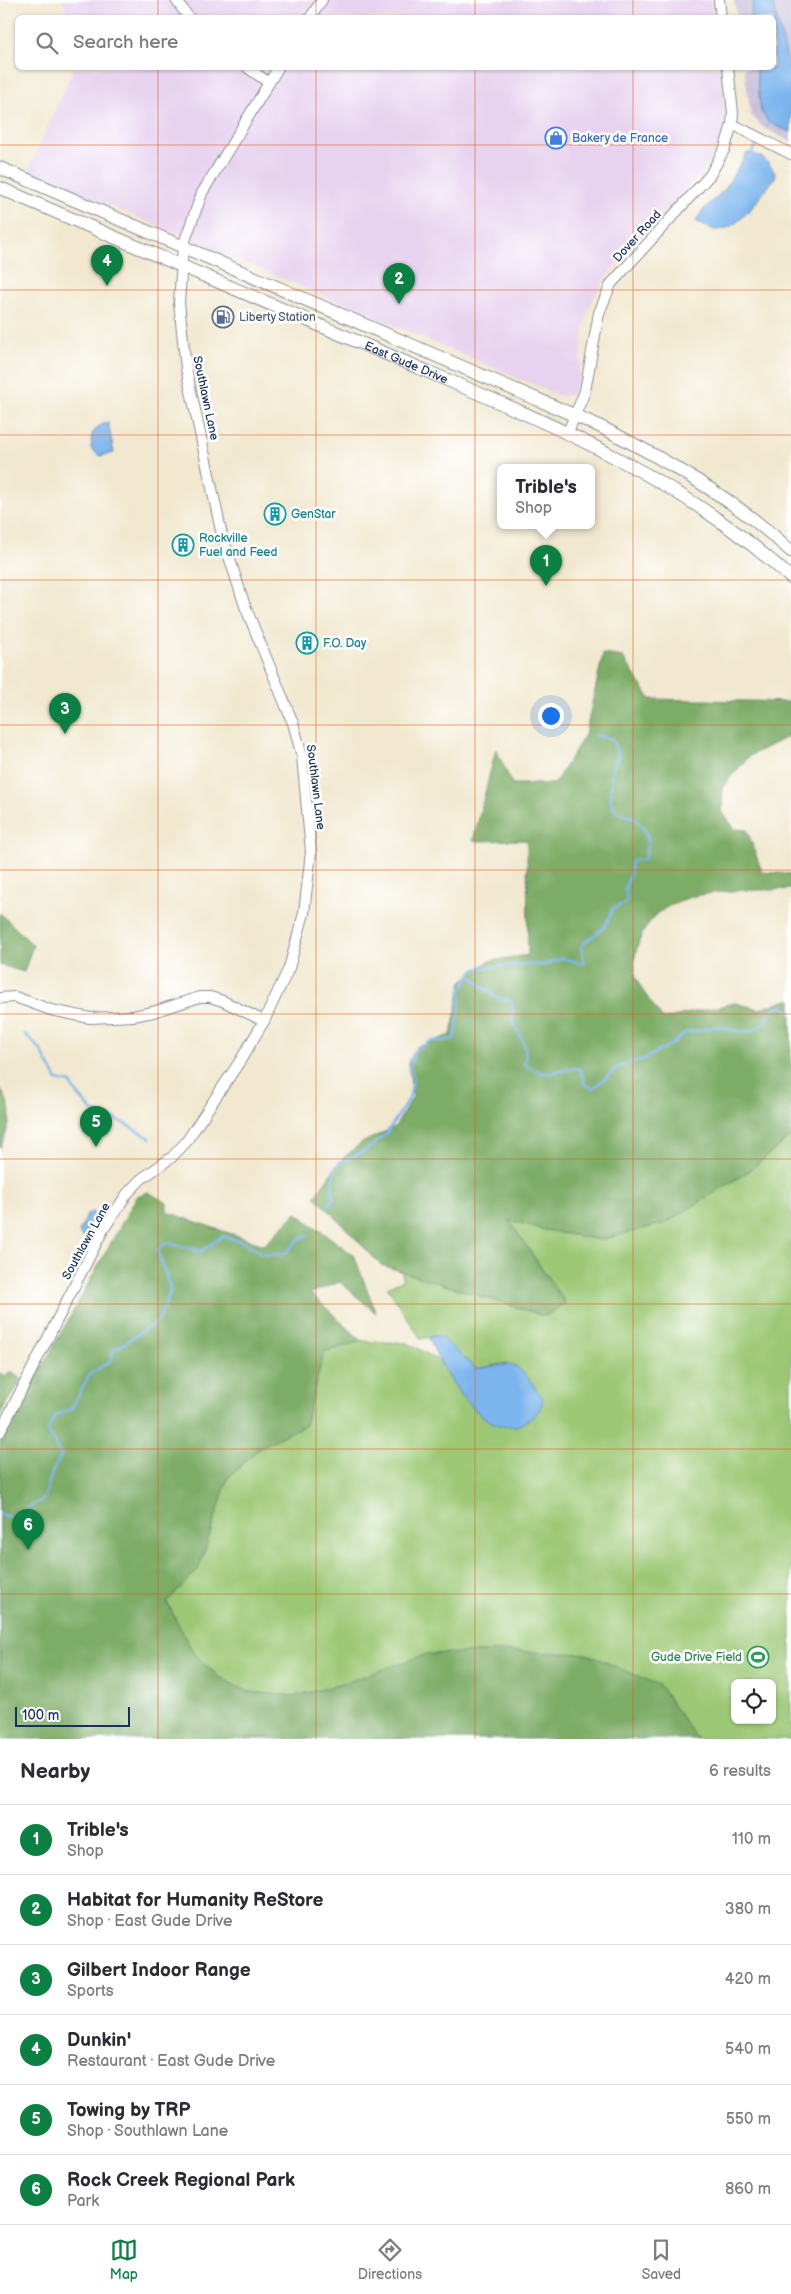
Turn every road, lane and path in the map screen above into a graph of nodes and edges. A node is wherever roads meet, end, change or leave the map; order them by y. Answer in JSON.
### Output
{"nodes":[{"id":1,"x":176,"y":0,"type":"edge"},
{"id":2,"x":322,"y":0,"type":"edge"},
{"id":3,"x":719,"y":0,"type":"edge"},
{"id":4,"x":187,"y":15,"type":"edge"},
{"id":5,"x":312,"y":15,"type":"edge"},
{"id":6,"x":721,"y":15,"type":"edge"},
{"id":7,"x":251,"y":70,"type":"edge"},
{"id":8,"x":277,"y":70,"type":"edge"},
{"id":9,"x":728,"y":70,"type":"edge"},
{"id":10,"x":268,"y":82,"type":"junction"},
{"id":11,"x":732,"y":124,"type":"junction"},
{"id":12,"x":791,"y":154,"type":"edge"},
{"id":13,"x":0,"y":168,"type":"edge"},
{"id":14,"x":0,"y":188,"type":"edge"},
{"id":15,"x":183,"y":246,"type":"junction"},
{"id":16,"x":180,"y":266,"type":"junction"},
{"id":17,"x":576,"y":416,"type":"junction"},
{"id":18,"x":568,"y":432,"type":"junction"},
{"id":19,"x":791,"y":551,"type":"edge"},
{"id":20,"x":791,"y":578,"type":"edge"},
{"id":21,"x":0,"y":998,"type":"edge"},
{"id":22,"x":264,"y":1021,"type":"junction"},
{"id":23,"x":0,"y":1432,"type":"edge"}],
"edges":[{"from":1,"to":4,"type":"street"},
{"from":2,"to":5,"type":"street"},
{"from":3,"to":6,"type":"street"},
{"from":7,"to":10,"type":"street"},
{"from":8,"to":10,"type":"street","name":"Southlawn Lane"},
{"from":9,"to":11,"type":"street","name":"Dover Road"},
{"from":10,"to":15,"type":"street","name":"Southlawn Lane"},
{"from":11,"to":12,"type":"street"},
{"from":11,"to":17,"type":"street","name":"Dover Road"},
{"from":13,"to":15,"type":"main road","name":"East Gude Drive"},
{"from":14,"to":16,"type":"main road","name":"East Gude Drive"},
{"from":15,"to":16,"type":"street","name":"Southlawn Lane"},
{"from":15,"to":17,"type":"main road","name":"East Gude Drive"},
{"from":16,"to":18,"type":"main road","name":"East Gude Drive"},
{"from":16,"to":22,"type":"street","name":"Southlawn Lane"},
{"from":17,"to":18,"type":"street","name":"Dover Road"},
{"from":17,"to":19,"type":"main road","name":"East Gude Drive"},
{"from":18,"to":20,"type":"main road","name":"East Gude Drive"},
{"from":21,"to":22,"type":"street"},
{"from":22,"to":23,"type":"street","name":"Southlawn Lane"}]}
